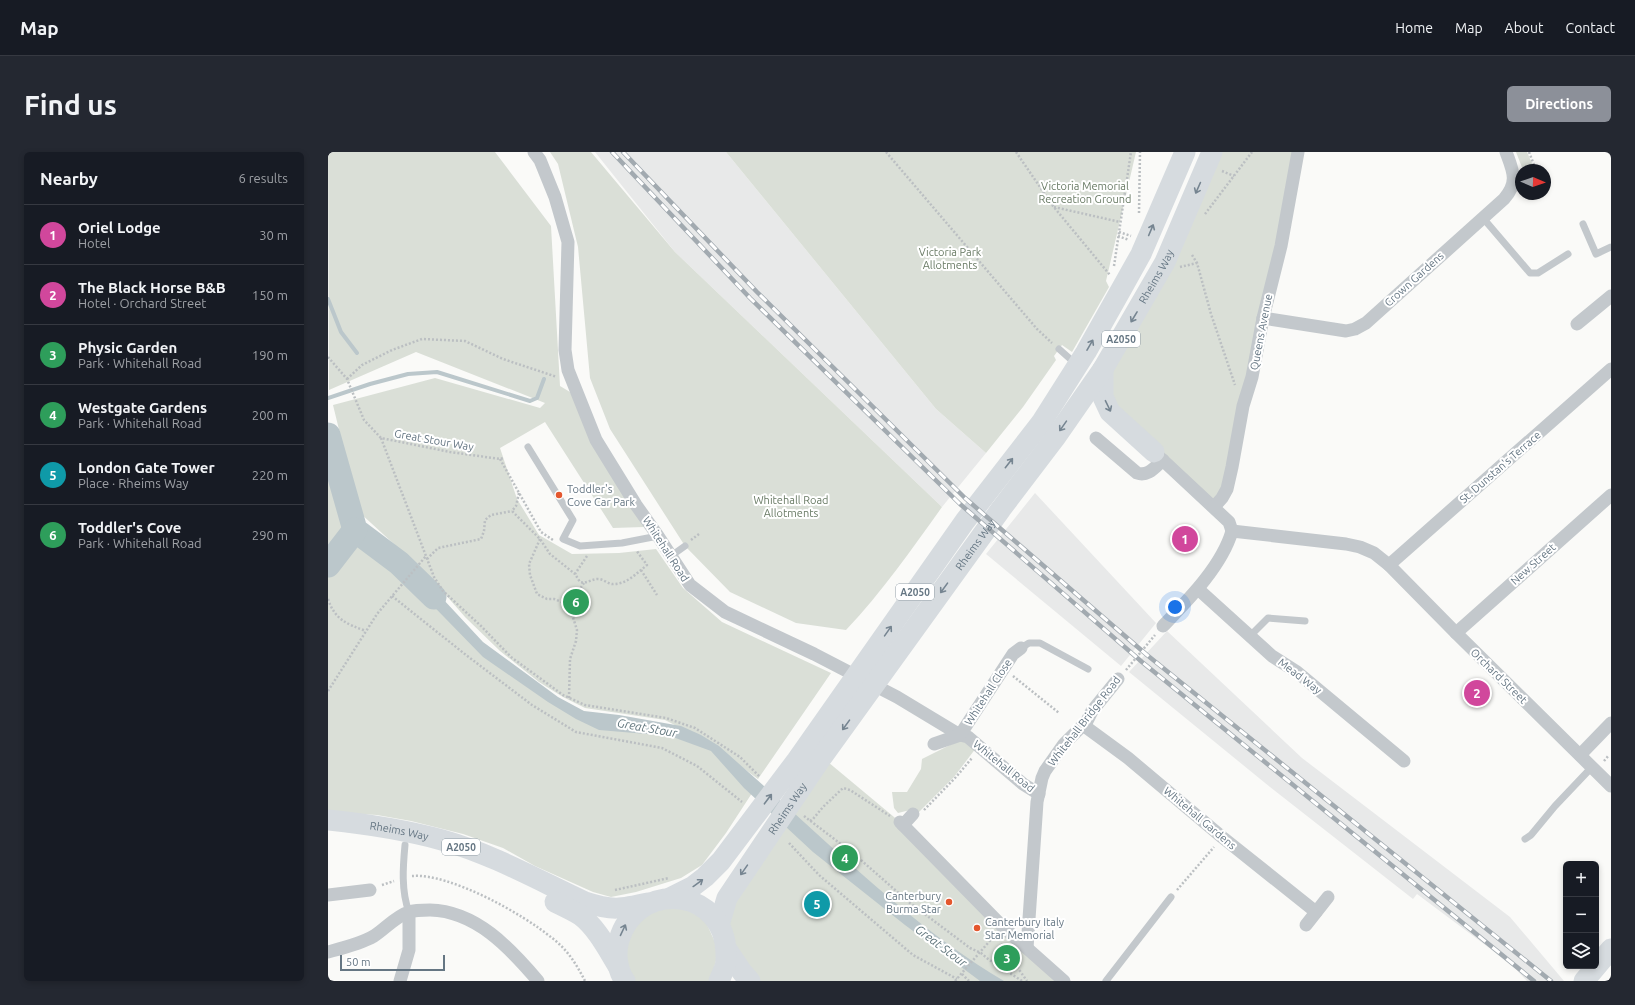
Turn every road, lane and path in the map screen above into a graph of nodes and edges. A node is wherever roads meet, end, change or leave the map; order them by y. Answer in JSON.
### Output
{"nodes":[{"id":1,"x":534,"y":152,"type":"edge"},
{"id":2,"x":886,"y":152,"type":"edge"},
{"id":3,"x":1016,"y":152,"type":"edge"},
{"id":4,"x":1130,"y":152,"type":"edge"},
{"id":5,"x":1140,"y":152,"type":"edge"},
{"id":6,"x":1185,"y":152,"type":"edge"},
{"id":7,"x":1212,"y":152,"type":"edge"},
{"id":8,"x":1252,"y":152,"type":"edge"},
{"id":9,"x":1298,"y":152,"type":"edge"},
{"id":10,"x":1506,"y":152,"type":"edge"},
{"id":11,"x":1529,"y":152,"type":"edge"},
{"id":12,"x":1534,"y":164,"type":"edge"},
{"id":13,"x":1053,"y":206,"type":"junction"},
{"id":14,"x":1139,"y":216,"type":"dead end"},
{"id":15,"x":1203,"y":217,"type":"dead end"},
{"id":16,"x":1483,"y":218,"type":"junction"},
{"id":17,"x":1120,"y":222,"type":"junction"},
{"id":18,"x":1583,"y":224,"type":"dead end"},
{"id":19,"x":1611,"y":247,"type":"edge"},
{"id":20,"x":1568,"y":254,"type":"dead end"},
{"id":21,"x":1192,"y":255,"type":"dead end"},
{"id":22,"x":1197,"y":262,"type":"junction"},
{"id":23,"x":1174,"y":269,"type":"dead end"},
{"id":24,"x":1611,"y":296,"type":"edge"},
{"id":25,"x":1262,"y":318,"type":"junction"},
{"id":26,"x":1577,"y":324,"type":"dead end"},
{"id":27,"x":1059,"y":349,"type":"joint"},
{"id":28,"x":328,"y":356,"type":"edge"},
{"id":29,"x":1078,"y":365,"type":"junction"},
{"id":30,"x":1103,"y":368,"type":"junction"},
{"id":31,"x":1611,"y":369,"type":"edge"},
{"id":32,"x":347,"y":381,"type":"junction"},
{"id":33,"x":574,"y":383,"type":"junction"},
{"id":34,"x":1243,"y":406,"type":"junction"},
{"id":35,"x":381,"y":438,"type":"junction"},
{"id":36,"x":1096,"y":438,"type":"dead end"},
{"id":37,"x":528,"y":447,"type":"dead end"},
{"id":38,"x":1158,"y":456,"type":"junction"},
{"id":39,"x":504,"y":458,"type":"dead end"},
{"id":40,"x":500,"y":459,"type":"junction"},
{"id":41,"x":519,"y":493,"type":"junction"},
{"id":42,"x":1610,"y":498,"type":"edge"},
{"id":43,"x":1214,"y":507,"type":"junction"},
{"id":44,"x":512,"y":512,"type":"junction"},
{"id":45,"x":1232,"y":531,"type":"junction"},
{"id":46,"x":541,"y":532,"type":"dead end"},
{"id":47,"x":658,"y":536,"type":"junction"},
{"id":48,"x":540,"y":539,"type":"junction"},
{"id":49,"x":631,"y":541,"type":"junction"},
{"id":50,"x":684,"y":546,"type":"dead end"},
{"id":51,"x":590,"y":550,"type":"dead end"},
{"id":52,"x":426,"y":556,"type":"junction"},
{"id":53,"x":671,"y":556,"type":"junction"},
{"id":54,"x":427,"y":559,"type":"junction"},
{"id":55,"x":1389,"y":565,"type":"junction"},
{"id":56,"x":641,"y":570,"type":"junction"},
{"id":57,"x":576,"y":574,"type":"junction"},
{"id":58,"x":584,"y":583,"type":"junction"},
{"id":59,"x":1198,"y":589,"type":"junction"},
{"id":60,"x":657,"y":595,"type":"dead end"},
{"id":61,"x":392,"y":596,"type":"junction"},
{"id":62,"x":328,"y":599,"type":"edge"},
{"id":63,"x":569,"y":604,"type":"junction"},
{"id":64,"x":1305,"y":621,"type":"dead end"},
{"id":65,"x":1163,"y":626,"type":"joint"},
{"id":66,"x":366,"y":631,"type":"junction"},
{"id":67,"x":1456,"y":633,"type":"junction"},
{"id":68,"x":1251,"y":635,"type":"junction"},
{"id":69,"x":1021,"y":648,"type":"joint"},
{"id":70,"x":874,"y":668,"type":"junction"},
{"id":71,"x":1003,"y":669,"type":"junction"},
{"id":72,"x":1088,"y":669,"type":"dead end"},
{"id":73,"x":1118,"y":679,"type":"joint"},
{"id":74,"x":328,"y":691,"type":"edge"},
{"id":75,"x":569,"y":698,"type":"junction"},
{"id":76,"x":1059,"y":713,"type":"dead end"},
{"id":77,"x":1611,"y":723,"type":"edge"},
{"id":78,"x":1083,"y":725,"type":"junction"},
{"id":79,"x":960,"y":735,"type":"junction"},
{"id":80,"x":934,"y":744,"type":"dead end"},
{"id":81,"x":980,"y":748,"type":"junction"},
{"id":82,"x":1580,"y":755,"type":"junction"},
{"id":83,"x":1404,"y":761,"type":"dead end"},
{"id":84,"x":805,"y":766,"type":"junction"},
{"id":85,"x":1592,"y":767,"type":"junction"},
{"id":86,"x":760,"y":777,"type":"dead end"},
{"id":87,"x":1611,"y":786,"type":"edge"},
{"id":88,"x":1039,"y":794,"type":"junction"},
{"id":89,"x":742,"y":802,"type":"dead end"},
{"id":90,"x":917,"y":813,"type":"joint"},
{"id":91,"x":804,"y":816,"type":"dead end"},
{"id":92,"x":328,"y":820,"type":"edge"},
{"id":93,"x":810,"y":821,"type":"junction"},
{"id":94,"x":902,"y":824,"type":"junction"},
{"id":95,"x":328,"y":834,"type":"edge"},
{"id":96,"x":1222,"y":837,"type":"junction"},
{"id":97,"x":1525,"y":839,"type":"dead end"},
{"id":98,"x":789,"y":843,"type":"dead end"},
{"id":99,"x":405,"y":844,"type":"junction"},
{"id":100,"x":404,"y":877,"type":"junction"},
{"id":101,"x":671,"y":877,"type":"dead end"},
{"id":102,"x":370,"y":890,"type":"joint"},
{"id":103,"x":608,"y":891,"type":"dead end"},
{"id":104,"x":328,"y":895,"type":"edge"},
{"id":105,"x":1171,"y":897,"type":"joint"},
{"id":106,"x":1328,"y":897,"type":"dead end"},
{"id":107,"x":670,"y":898,"type":"junction"},
{"id":108,"x":648,"y":904,"type":"junction"},
{"id":109,"x":409,"y":912,"type":"junction"},
{"id":110,"x":1316,"y":912,"type":"junction"},
{"id":111,"x":719,"y":925,"type":"junction"},
{"id":112,"x":1306,"y":925,"type":"dead end"},
{"id":113,"x":999,"y":931,"type":"junction"},
{"id":114,"x":726,"y":948,"type":"junction"},
{"id":115,"x":1027,"y":948,"type":"junction"},
{"id":116,"x":1611,"y":949,"type":"edge"},
{"id":117,"x":328,"y":952,"type":"edge"},
{"id":118,"x":980,"y":954,"type":"junction"},
{"id":119,"x":621,"y":973,"type":"edge"},
{"id":120,"x":962,"y":974,"type":"junction"},
{"id":121,"x":956,"y":980,"type":"edge"},
{"id":122,"x":400,"y":981,"type":"edge"},
{"id":123,"x":538,"y":981,"type":"edge"},
{"id":124,"x":585,"y":981,"type":"edge"},
{"id":125,"x":719,"y":981,"type":"edge"},
{"id":126,"x":750,"y":981,"type":"edge"},
{"id":127,"x":969,"y":981,"type":"edge"},
{"id":128,"x":1022,"y":981,"type":"edge"},
{"id":129,"x":1027,"y":981,"type":"edge"},
{"id":130,"x":1064,"y":981,"type":"edge"},
{"id":131,"x":1106,"y":981,"type":"edge"},
{"id":132,"x":1584,"y":981,"type":"edge"}],
"edges":[{"from":1,"to":33,"type":"street","name":"Whitehall Road"},
{"from":2,"to":27,"type":"path"},
{"from":3,"to":13,"type":"path"},
{"from":4,"to":17,"type":"path"},
{"from":5,"to":14,"type":"path"},
{"from":29,"to":6,"type":"main road","name":"Rheims Way","number":"A2050","one_way":true},
{"from":7,"to":30,"type":"main road","name":"Rheims Way","number":"A2050","one_way":true},
{"from":8,"to":15,"type":"path"},
{"from":9,"to":25,"type":"street","name":"Queens Avenue"},
{"from":10,"to":16,"type":"street","name":"Crown Gardens"},
{"from":11,"to":12,"type":"path"},
{"from":13,"to":17,"type":"path"},
{"from":13,"to":17,"type":"path"},
{"from":16,"to":20,"type":"lane"},
{"from":16,"to":25,"type":"street","name":"Crown Gardens"},
{"from":18,"to":19,"type":"lane"},
{"from":21,"to":22,"type":"path"},
{"from":22,"to":23,"type":"path"},
{"from":22,"to":34,"type":"path"},
{"from":24,"to":26,"type":"street"},
{"from":25,"to":34,"type":"street","name":"Queens Avenue"},
{"from":27,"to":29,"type":"lane"},
{"from":28,"to":32,"type":"path","name":"Great Stour Way"},
{"from":70,"to":29,"type":"main road","name":"Rheims Way","number":"A2050","one_way":true},
{"from":30,"to":38,"type":"main road","one_way":true},
{"from":30,"to":70,"type":"main road","name":"Rheims Way","number":"A2050","one_way":true},
{"from":31,"to":55,"type":"street","name":"St. Dunstan's Terrace"},
{"from":32,"to":33,"type":"path"},
{"from":32,"to":35,"type":"path","name":"Great Stour Way"},
{"from":33,"to":47,"type":"street","name":"Whitehall Road"},
{"from":34,"to":43,"type":"street","name":"Queens Avenue"},
{"from":35,"to":40,"type":"path","name":"Great Stour Way"},
{"from":35,"to":52,"type":"path"},
{"from":36,"to":38,"type":"street"},
{"from":37,"to":49,"type":"lane"},
{"from":38,"to":43,"type":"street"},
{"from":39,"to":40,"type":"path"},
{"from":40,"to":41,"type":"path"},
{"from":41,"to":44,"type":"path"},
{"from":41,"to":46,"type":"path"},
{"from":42,"to":67,"type":"street","name":"New Street"},
{"from":43,"to":45,"type":"street"},
{"from":44,"to":48,"type":"path"},
{"from":44,"to":54,"type":"path"},
{"from":45,"to":55,"type":"street"},
{"from":45,"to":59,"type":"street"},
{"from":47,"to":49,"type":"lane"},
{"from":47,"to":53,"type":"street","name":"Whitehall Road"},
{"from":48,"to":57,"type":"path"},
{"from":48,"to":63,"type":"path"},
{"from":49,"to":56,"type":"path"},
{"from":50,"to":53,"type":"lane"},
{"from":51,"to":57,"type":"path"},
{"from":52,"to":54,"type":"path"},
{"from":52,"to":61,"type":"path"},
{"from":53,"to":79,"type":"street","name":"Whitehall Road"},
{"from":54,"to":75,"type":"path"},
{"from":55,"to":67,"type":"street","name":"Orchard Street"},
{"from":56,"to":58,"type":"path"},
{"from":56,"to":60,"type":"path"},
{"from":57,"to":58,"type":"path"},
{"from":58,"to":63,"type":"path"},
{"from":59,"to":65,"type":"street"},
{"from":59,"to":68,"type":"street","name":"Mead Way"},
{"from":61,"to":66,"type":"path"},
{"from":61,"to":89,"type":"path"},
{"from":62,"to":66,"type":"path"},
{"from":63,"to":75,"type":"path"},
{"from":64,"to":68,"type":"lane"},
{"from":65,"to":73,"type":"path","name":"Whitehall Bridge Road"},
{"from":66,"to":74,"type":"path"},
{"from":67,"to":82,"type":"street","name":"Orchard Street"},
{"from":68,"to":83,"type":"street","name":"Mead Way"},
{"from":69,"to":71,"type":"street","name":"Whitehall Close"},
{"from":69,"to":72,"type":"lane"},
{"from":70,"to":84,"type":"main road","name":"Rheims Way","number":"A2050"},
{"from":71,"to":76,"type":"path"},
{"from":71,"to":79,"type":"street","name":"Whitehall Close"},
{"from":73,"to":78,"type":"street","name":"Whitehall Bridge Road"},
{"from":75,"to":86,"type":"path"},
{"from":77,"to":82,"type":"street"},
{"from":78,"to":88,"type":"street","name":"Whitehall Bridge Road"},
{"from":78,"to":96,"type":"street","name":"Whitehall Gardens"},
{"from":79,"to":80,"type":"street","name":"Whitehall Close"},
{"from":79,"to":81,"type":"street","name":"Whitehall Road"},
{"from":81,"to":88,"type":"street","name":"Whitehall Road"},
{"from":81,"to":90,"type":"path"},
{"from":82,"to":85,"type":"street","name":"Orchard Street"},
{"from":107,"to":84,"type":"main road","name":"Rheims Way","number":"A2050","one_way":true},
{"from":84,"to":111,"type":"main road","name":"Rheims Way","number":"A2050","one_way":true},
{"from":85,"to":87,"type":"street","name":"Orchard Street"},
{"from":85,"to":97,"type":"lane"},
{"from":88,"to":115,"type":"street","name":"Whitehall Bridge Road"},
{"from":90,"to":94,"type":"street"},
{"from":91,"to":93,"type":"path"},
{"from":92,"to":108,"type":"main road","name":"Rheims Way","number":"A2050"},
{"from":93,"to":94,"type":"path"},
{"from":93,"to":118,"type":"path"},
{"from":94,"to":113,"type":"street"},
{"from":95,"to":99,"type":"main road","name":"Rheims Way","number":"A2050"},
{"from":96,"to":105,"type":"path"},
{"from":96,"to":110,"type":"street","name":"Whitehall Gardens"},
{"from":98,"to":121,"type":"path"},
{"from":99,"to":100,"type":"lane"},
{"from":99,"to":119,"type":"main road","name":"Rheims Way","number":"A2050"},
{"from":100,"to":102,"type":"path"},
{"from":100,"to":109,"type":"lane"},
{"from":100,"to":124,"type":"path"},
{"from":101,"to":103,"type":"path"},
{"from":102,"to":104,"type":"street"},
{"from":105,"to":131,"type":"lane"},
{"from":106,"to":110,"type":"street"},
{"from":107,"to":108,"type":"main road"},
{"from":107,"to":111,"type":"main road"},
{"from":119,"to":108,"type":"main road","one_way":true},
{"from":109,"to":117,"type":"street"},
{"from":109,"to":122,"type":"street"},
{"from":109,"to":123,"type":"street"},
{"from":110,"to":112,"type":"street"},
{"from":111,"to":114,"type":"main road"},
{"from":113,"to":115,"type":"street"},
{"from":113,"to":118,"type":"path"},
{"from":113,"to":129,"type":"path"},
{"from":114,"to":125,"type":"main road"},
{"from":114,"to":126,"type":"main road"},
{"from":115,"to":130,"type":"street"},
{"from":116,"to":132,"type":"main road"},
{"from":118,"to":120,"type":"path"},
{"from":118,"to":128,"type":"path"},
{"from":120,"to":121,"type":"path"},
{"from":120,"to":127,"type":"path"}]}
